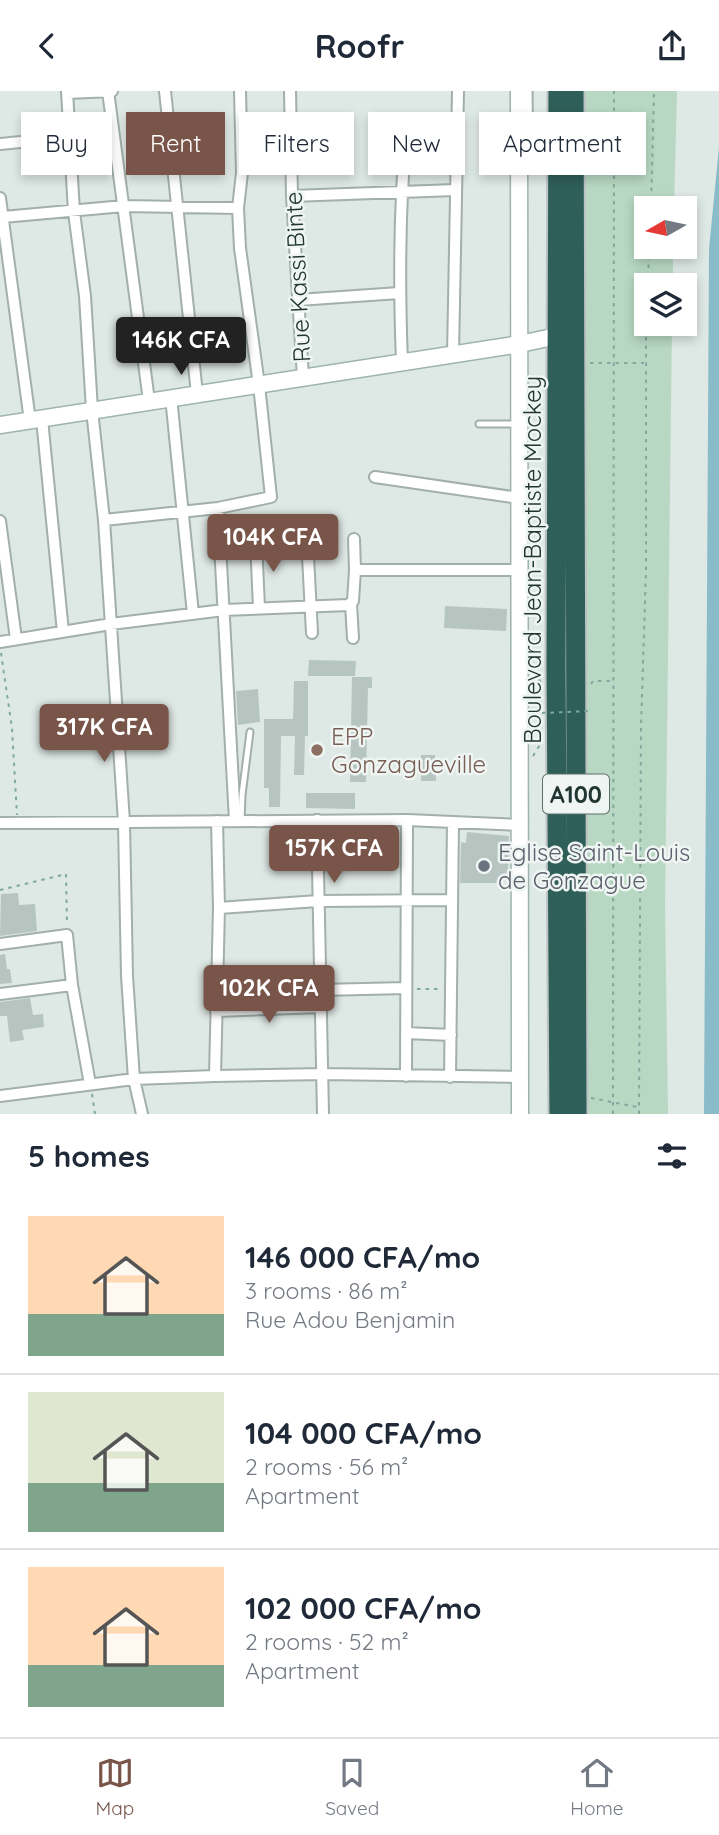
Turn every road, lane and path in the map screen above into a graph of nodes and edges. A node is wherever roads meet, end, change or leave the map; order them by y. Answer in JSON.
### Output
{"nodes":[{"id":1,"x":109,"y":91,"type":"edge"},
{"id":2,"x":164,"y":91,"type":"edge"},
{"id":3,"x":240,"y":91,"type":"edge"},
{"id":4,"x":290,"y":91,"type":"edge"},
{"id":5,"x":458,"y":91,"type":"edge"},
{"id":6,"x":519,"y":91,"type":"edge"},
{"id":7,"x":529,"y":91,"type":"edge"},
{"id":8,"x":558,"y":91,"type":"edge"},
{"id":9,"x":574,"y":91,"type":"edge"},
{"id":10,"x":614,"y":91,"type":"edge"},
{"id":11,"x":654,"y":91,"type":"edge"},
{"id":12,"x":67,"y":92,"type":"edge"},
{"id":13,"x":69,"y":112,"type":"edge"},
{"id":14,"x":519,"y":112,"type":"edge"},
{"id":15,"x":529,"y":112,"type":"edge"},
{"id":16,"x":21,"y":142,"type":"edge"},
{"id":17,"x":0,"y":144,"type":"edge"},
{"id":18,"x":73,"y":175,"type":"edge"},
{"id":19,"x":402,"y":175,"type":"edge"},
{"id":20,"x":519,"y":175,"type":"edge"},
{"id":21,"x":455,"y":190,"type":"junction"},
{"id":22,"x":400,"y":192,"type":"junction"},
{"id":23,"x":292,"y":196,"type":"junction"},
{"id":24,"x":651,"y":196,"type":"edge"},
{"id":25,"x":0,"y":198,"type":"edge"},
{"id":26,"x":124,"y":206,"type":"junction"},
{"id":27,"x":178,"y":206,"type":"junction"},
{"id":28,"x":238,"y":208,"type":"junction"},
{"id":29,"x":74,"y":212,"type":"junction"},
{"id":30,"x":3,"y":217,"type":"junction"},
{"id":31,"x":399,"y":293,"type":"junction"},
{"id":32,"x":298,"y":300,"type":"junction"},
{"id":33,"x":557,"y":336,"type":"junction"},
{"id":34,"x":646,"y":336,"type":"edge"},
{"id":35,"x":520,"y":344,"type":"junction"},
{"id":36,"x":453,"y":355,"type":"junction"},
{"id":37,"x":575,"y":361,"type":"junction"},
{"id":38,"x":402,"y":362,"type":"junction"},
{"id":39,"x":614,"y":363,"type":"junction"},
{"id":40,"x":646,"y":363,"type":"junction"},
{"id":41,"x":303,"y":378,"type":"junction"},
{"id":42,"x":259,"y":385,"type":"junction"},
{"id":43,"x":197,"y":394,"type":"junction"},
{"id":44,"x":172,"y":397,"type":"junction"},
{"id":45,"x":149,"y":401,"type":"junction"},
{"id":46,"x":92,"y":410,"type":"junction"},
{"id":47,"x":36,"y":420,"type":"junction"},
{"id":48,"x":519,"y":423,"type":"junction"},
{"id":49,"x":479,"y":424,"type":"dead end"},
{"id":50,"x":0,"y":425,"type":"edge"},
{"id":51,"x":375,"y":477,"type":"dead end"},
{"id":52,"x":519,"y":498,"type":"junction"},
{"id":53,"x":218,"y":508,"type":"junction"},
{"id":54,"x":183,"y":510,"type":"junction"},
{"id":55,"x":104,"y":520,"type":"junction"},
{"id":56,"x":0,"y":521,"type":"edge"},
{"id":57,"x":307,"y":537,"type":"dead end"},
{"id":58,"x":354,"y":539,"type":"dead end"},
{"id":59,"x":256,"y":540,"type":"dead end"},
{"id":60,"x":355,"y":570,"type":"junction"},
{"id":61,"x":520,"y":570,"type":"junction"},
{"id":62,"x":4,"y":576,"type":"edge"},
{"id":63,"x":351,"y":604,"type":"junction"},
{"id":64,"x":312,"y":606,"type":"junction"},
{"id":65,"x":259,"y":608,"type":"junction"},
{"id":66,"x":224,"y":610,"type":"junction"},
{"id":67,"x":193,"y":614,"type":"junction"},
{"id":68,"x":111,"y":624,"type":"junction"},
{"id":69,"x":63,"y":632,"type":"junction"},
{"id":70,"x":312,"y":633,"type":"dead end"},
{"id":71,"x":353,"y":638,"type":"dead end"},
{"id":72,"x":16,"y":639,"type":"junction"},
{"id":73,"x":0,"y":643,"type":"edge"},
{"id":74,"x":613,"y":681,"type":"junction"},
{"id":75,"x":590,"y":684,"type":"dead end"},
{"id":76,"x":589,"y":711,"type":"dead end"},
{"id":77,"x":542,"y":713,"type":"dead end"},
{"id":78,"x":250,"y":732,"type":"dead end"},
{"id":79,"x":317,"y":820,"type":"junction"},
{"id":80,"x":407,"y":820,"type":"junction"},
{"id":81,"x":217,"y":821,"type":"junction"},
{"id":82,"x":238,"y":821,"type":"junction"},
{"id":83,"x":124,"y":822,"type":"junction"},
{"id":84,"x":0,"y":823,"type":"edge"},
{"id":85,"x":18,"y":823,"type":"junction"},
{"id":86,"x":453,"y":823,"type":"junction"},
{"id":87,"x":520,"y":825,"type":"junction"},
{"id":88,"x":0,"y":890,"type":"edge"},
{"id":89,"x":406,"y":899,"type":"junction"},
{"id":90,"x":451,"y":900,"type":"junction"},
{"id":91,"x":318,"y":901,"type":"junction"},
{"id":92,"x":219,"y":908,"type":"junction"},
{"id":93,"x":67,"y":935,"type":"junction"},
{"id":94,"x":0,"y":944,"type":"edge"},
{"id":95,"x":72,"y":985,"type":"junction"},
{"id":96,"x":406,"y":988,"type":"junction"},
{"id":97,"x":320,"y":990,"type":"junction"},
{"id":98,"x":451,"y":990,"type":"junction"},
{"id":99,"x":0,"y":994,"type":"edge"},
{"id":100,"x":321,"y":1007,"type":"junction"},
{"id":101,"x":216,"y":1011,"type":"junction"},
{"id":102,"x":406,"y":1033,"type":"junction"},
{"id":103,"x":452,"y":1035,"type":"junction"},
{"id":104,"x":324,"y":1073,"type":"junction"},
{"id":105,"x":215,"y":1076,"type":"junction"},
{"id":106,"x":406,"y":1076,"type":"junction"},
{"id":107,"x":450,"y":1077,"type":"junction"},
{"id":108,"x":520,"y":1077,"type":"junction"},
{"id":109,"x":134,"y":1079,"type":"junction"},
{"id":110,"x":90,"y":1084,"type":"junction"},
{"id":111,"x":0,"y":1097,"type":"edge"},
{"id":112,"x":613,"y":1103,"type":"junction"},
{"id":113,"x":577,"y":1105,"type":"edge"},
{"id":114,"x":639,"y":1108,"type":"junction"},
{"id":115,"x":94,"y":1114,"type":"edge"},
{"id":116,"x":142,"y":1114,"type":"edge"},
{"id":117,"x":323,"y":1114,"type":"edge"},
{"id":118,"x":520,"y":1114,"type":"edge"},
{"id":119,"x":559,"y":1114,"type":"edge"},
{"id":120,"x":613,"y":1114,"type":"edge"},
{"id":121,"x":639,"y":1114,"type":"edge"}],
"edges":[{"from":1,"to":12,"type":"street"},
{"from":1,"to":26,"type":"street"},
{"from":2,"to":27,"type":"street"},
{"from":3,"to":28,"type":"street"},
{"from":4,"to":23,"type":"street","name":"Rue Kassi Binte"},
{"from":5,"to":21,"type":"street"},
{"from":6,"to":14,"type":"street"},
{"from":7,"to":15,"type":"lane"},
{"from":8,"to":33,"type":"highway","name":"Boulevard Jean-Baptiste Mockey","number":"A100"},
{"from":9,"to":37,"type":"highway","name":"Boulevard Jean-Baptiste Mockey","number":"A100"},
{"from":10,"to":39,"type":"path"},
{"from":11,"to":24,"type":"path"},
{"from":12,"to":13,"type":"street"},
{"from":16,"to":17,"type":"street"},
{"from":18,"to":29,"type":"street"},
{"from":19,"to":22,"type":"street"},
{"from":20,"to":35,"type":"street"},
{"from":21,"to":22,"type":"street"},
{"from":21,"to":36,"type":"street"},
{"from":22,"to":23,"type":"street"},
{"from":22,"to":31,"type":"street"},
{"from":23,"to":32,"type":"street","name":"Rue Kassi Binte"},
{"from":25,"to":30,"type":"street"},
{"from":26,"to":27,"type":"street"},
{"from":26,"to":29,"type":"street"},
{"from":26,"to":45,"type":"street"},
{"from":27,"to":28,"type":"street"},
{"from":27,"to":43,"type":"street"},
{"from":28,"to":42,"type":"street"},
{"from":29,"to":30,"type":"street"},
{"from":29,"to":46,"type":"street"},
{"from":30,"to":47,"type":"street"},
{"from":31,"to":32,"type":"street"},
{"from":31,"to":38,"type":"street"},
{"from":32,"to":41,"type":"street","name":"Rue Kassi Binte"},
{"from":33,"to":35,"type":"street"},
{"from":33,"to":119,"type":"highway","name":"Boulevard Jean-Baptiste Mockey","number":"A100"},
{"from":34,"to":40,"type":"path"},
{"from":35,"to":36,"type":"street"},
{"from":35,"to":48,"type":"street"},
{"from":36,"to":38,"type":"street"},
{"from":37,"to":39,"type":"path"},
{"from":37,"to":113,"type":"highway","name":"Boulevard Jean-Baptiste Mockey","number":"A100"},
{"from":38,"to":41,"type":"street"},
{"from":39,"to":40,"type":"path"},
{"from":39,"to":74,"type":"path"},
{"from":40,"to":114,"type":"path"},
{"from":41,"to":42,"type":"street"},
{"from":42,"to":43,"type":"street"},
{"from":42,"to":53,"type":"street"},
{"from":43,"to":44,"type":"street"},
{"from":44,"to":45,"type":"street"},
{"from":44,"to":54,"type":"street"},
{"from":45,"to":46,"type":"street"},
{"from":46,"to":47,"type":"street"},
{"from":46,"to":55,"type":"street"},
{"from":47,"to":50,"type":"street"},
{"from":47,"to":69,"type":"street"},
{"from":48,"to":49,"type":"lane"},
{"from":48,"to":52,"type":"street"},
{"from":51,"to":52,"type":"street"},
{"from":52,"to":61,"type":"street"},
{"from":53,"to":54,"type":"street"},
{"from":53,"to":66,"type":"street"},
{"from":54,"to":55,"type":"street"},
{"from":54,"to":67,"type":"street"},
{"from":55,"to":68,"type":"street"},
{"from":56,"to":62,"type":"street"},
{"from":57,"to":64,"type":"street"},
{"from":58,"to":60,"type":"street"},
{"from":59,"to":65,"type":"street"},
{"from":60,"to":61,"type":"street"},
{"from":60,"to":63,"type":"street"},
{"from":61,"to":87,"type":"street"},
{"from":62,"to":72,"type":"street"},
{"from":63,"to":64,"type":"street"},
{"from":63,"to":71,"type":"street"},
{"from":64,"to":65,"type":"street"},
{"from":64,"to":70,"type":"street"},
{"from":65,"to":66,"type":"street"},
{"from":66,"to":67,"type":"street"},
{"from":66,"to":82,"type":"street"},
{"from":67,"to":68,"type":"street"},
{"from":68,"to":69,"type":"street"},
{"from":68,"to":83,"type":"street"},
{"from":69,"to":72,"type":"street"},
{"from":72,"to":73,"type":"street"},
{"from":73,"to":85,"type":"path"},
{"from":74,"to":75,"type":"path"},
{"from":74,"to":112,"type":"path"},
{"from":76,"to":77,"type":"path","bridge":true},
{"from":78,"to":82,"type":"lane"},
{"from":79,"to":80,"type":"street"},
{"from":79,"to":82,"type":"street"},
{"from":79,"to":91,"type":"street"},
{"from":80,"to":86,"type":"street"},
{"from":80,"to":89,"type":"street"},
{"from":81,"to":82,"type":"street"},
{"from":81,"to":83,"type":"street"},
{"from":81,"to":92,"type":"street"},
{"from":83,"to":85,"type":"street"},
{"from":83,"to":109,"type":"street"},
{"from":84,"to":85,"type":"street"},
{"from":86,"to":87,"type":"street"},
{"from":86,"to":90,"type":"street"},
{"from":87,"to":108,"type":"street"},
{"from":88,"to":93,"type":"path"},
{"from":89,"to":90,"type":"street"},
{"from":89,"to":91,"type":"street"},
{"from":89,"to":96,"type":"street"},
{"from":90,"to":98,"type":"street"},
{"from":91,"to":92,"type":"street"},
{"from":91,"to":97,"type":"street"},
{"from":92,"to":101,"type":"street"},
{"from":93,"to":94,"type":"street"},
{"from":93,"to":95,"type":"street"},
{"from":95,"to":99,"type":"street"},
{"from":95,"to":110,"type":"street"},
{"from":96,"to":97,"type":"street"},
{"from":96,"to":98,"type":"path"},
{"from":96,"to":102,"type":"street"},
{"from":97,"to":100,"type":"street"},
{"from":98,"to":103,"type":"street"},
{"from":100,"to":101,"type":"street"},
{"from":100,"to":104,"type":"street"},
{"from":101,"to":105,"type":"street"},
{"from":102,"to":103,"type":"street"},
{"from":102,"to":106,"type":"street"},
{"from":103,"to":107,"type":"street"},
{"from":104,"to":105,"type":"street"},
{"from":104,"to":106,"type":"street"},
{"from":104,"to":117,"type":"street"},
{"from":105,"to":109,"type":"street"},
{"from":106,"to":107,"type":"street"},
{"from":107,"to":108,"type":"street"},
{"from":108,"to":118,"type":"street"},
{"from":109,"to":110,"type":"street"},
{"from":109,"to":116,"type":"street"},
{"from":110,"to":111,"type":"street"},
{"from":110,"to":115,"type":"path"},
{"from":112,"to":113,"type":"path"},
{"from":112,"to":114,"type":"path"},
{"from":112,"to":120,"type":"path"},
{"from":114,"to":121,"type":"path"}]}
